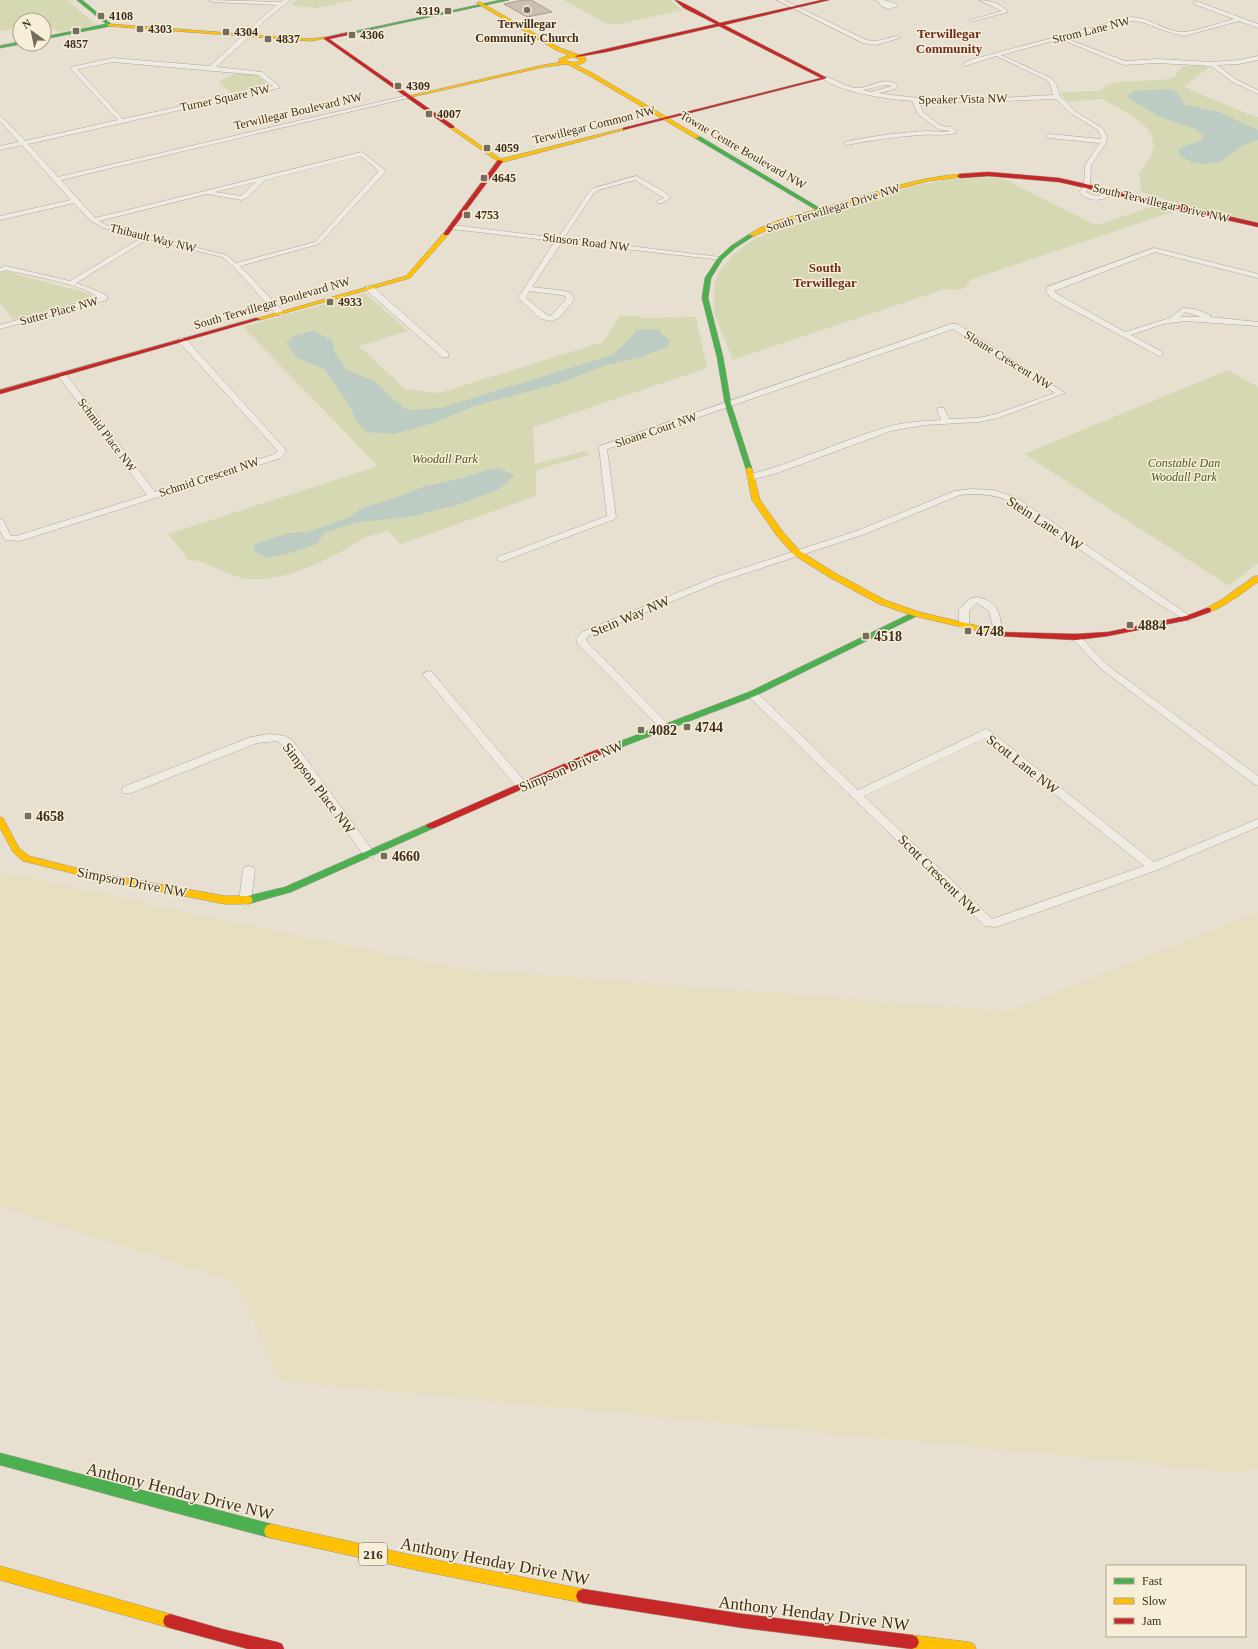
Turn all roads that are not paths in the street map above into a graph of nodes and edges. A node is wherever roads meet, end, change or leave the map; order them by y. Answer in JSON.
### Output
{"nodes":[{"id":1,"x":79,"y":0,"type":"edge"},
{"id":2,"x":212,"y":0,"type":"edge"},
{"id":3,"x":287,"y":0,"type":"edge"},
{"id":4,"x":464,"y":0,"type":"edge"},
{"id":5,"x":507,"y":0,"type":"edge"},
{"id":6,"x":677,"y":0,"type":"edge"},
{"id":7,"x":780,"y":0,"type":"edge"},
{"id":8,"x":827,"y":0,"type":"edge"},
{"id":9,"x":982,"y":0,"type":"edge"},
{"id":10,"x":1196,"y":3,"type":"dead end"},
{"id":11,"x":282,"y":4,"type":"junction"},
{"id":12,"x":478,"y":4,"type":"edge"},
{"id":13,"x":795,"y":7,"type":"junction"},
{"id":14,"x":1239,"y":19,"type":"junction"},
{"id":15,"x":972,"y":21,"type":"dead end"},
{"id":16,"x":109,"y":25,"type":"junction"},
{"id":17,"x":720,"y":25,"type":"junction"},
{"id":18,"x":1258,"y":26,"type":"edge"},
{"id":19,"x":248,"y":35,"type":"junction"},
{"id":20,"x":52,"y":36,"type":"edge"},
{"id":21,"x":325,"y":38,"type":"junction"},
{"id":22,"x":897,"y":38,"type":"dead end"},
{"id":23,"x":1061,"y":38,"type":"junction"},
{"id":24,"x":12,"y":45,"type":"edge"},
{"id":25,"x":0,"y":47,"type":"edge"},
{"id":26,"x":997,"y":55,"type":"junction"},
{"id":27,"x":580,"y":58,"type":"junction"},
{"id":28,"x":1258,"y":58,"type":"edge"},
{"id":29,"x":565,"y":61,"type":"junction"},
{"id":30,"x":965,"y":64,"type":"dead end"},
{"id":31,"x":1212,"y":64,"type":"junction"},
{"id":32,"x":181,"y":66,"type":"junction"},
{"id":33,"x":211,"y":68,"type":"junction"},
{"id":34,"x":175,"y":71,"type":"dead end"},
{"id":35,"x":825,"y":78,"type":"junction"},
{"id":36,"x":855,"y":90,"type":"junction"},
{"id":37,"x":1258,"y":92,"type":"edge"},
{"id":38,"x":870,"y":94,"type":"junction"},
{"id":39,"x":409,"y":97,"type":"junction"},
{"id":40,"x":1057,"y":97,"type":"junction"},
{"id":41,"x":915,"y":101,"type":"junction"},
{"id":42,"x":678,"y":116,"type":"junction"},
{"id":43,"x":0,"y":117,"type":"edge"},
{"id":44,"x":666,"y":119,"type":"junction"},
{"id":45,"x":122,"y":121,"type":"junction"},
{"id":46,"x":1050,"y":136,"type":"dead end"},
{"id":47,"x":1103,"y":141,"type":"junction"},
{"id":48,"x":22,"y":142,"type":"junction"},
{"id":49,"x":846,"y":143,"type":"dead end"},
{"id":50,"x":0,"y":148,"type":"edge"},
{"id":51,"x":500,"y":161,"type":"junction"},
{"id":52,"x":58,"y":179,"type":"junction"},
{"id":53,"x":262,"y":179,"type":"junction"},
{"id":54,"x":1087,"y":186,"type":"junction"},
{"id":55,"x":206,"y":192,"type":"junction"},
{"id":56,"x":74,"y":201,"type":"junction"},
{"id":57,"x":659,"y":202,"type":"dead end"},
{"id":58,"x":832,"y":206,"type":"junction"},
{"id":59,"x":820,"y":210,"type":"junction"},
{"id":60,"x":0,"y":218,"type":"edge"},
{"id":61,"x":93,"y":220,"type":"junction"},
{"id":62,"x":1258,"y":225,"type":"edge"},
{"id":63,"x":452,"y":226,"type":"junction"},
{"id":64,"x":147,"y":237,"type":"junction"},
{"id":65,"x":560,"y":239,"type":"junction"},
{"id":66,"x":720,"y":259,"type":"junction"},
{"id":67,"x":235,"y":265,"type":"junction"},
{"id":68,"x":0,"y":270,"type":"edge"},
{"id":69,"x":1258,"y":276,"type":"edge"},
{"id":70,"x":70,"y":284,"type":"junction"},
{"id":71,"x":369,"y":288,"type":"junction"},
{"id":72,"x":527,"y":289,"type":"junction"},
{"id":73,"x":280,"y":313,"type":"junction"},
{"id":74,"x":1258,"y":324,"type":"edge"},
{"id":75,"x":0,"y":326,"type":"edge"},
{"id":76,"x":1125,"y":335,"type":"junction"},
{"id":77,"x":182,"y":340,"type":"junction"},
{"id":78,"x":1159,"y":354,"type":"dead end"},
{"id":79,"x":445,"y":355,"type":"dead end"},
{"id":80,"x":62,"y":375,"type":"junction"},
{"id":81,"x":0,"y":392,"type":"edge"},
{"id":82,"x":728,"y":404,"type":"junction"},
{"id":83,"x":941,"y":410,"type":"dead end"},
{"id":84,"x":946,"y":422,"type":"junction"},
{"id":85,"x":751,"y":477,"type":"junction"},
{"id":86,"x":152,"y":495,"type":"junction"},
{"id":87,"x":0,"y":522,"type":"edge"},
{"id":88,"x":797,"y":553,"type":"junction"},
{"id":89,"x":501,"y":560,"type":"dead end"},
{"id":90,"x":1258,"y":578,"type":"edge"},
{"id":91,"x":917,"y":614,"type":"junction"},
{"id":92,"x":1188,"y":618,"type":"junction"},
{"id":93,"x":964,"y":626,"type":"junction"},
{"id":94,"x":998,"y":634,"type":"junction"},
{"id":95,"x":1076,"y":637,"type":"junction"},
{"id":96,"x":428,"y":674,"type":"dead end"},
{"id":97,"x":752,"y":694,"type":"junction"},
{"id":98,"x":666,"y":728,"type":"junction"},
{"id":99,"x":1258,"y":781,"type":"edge"},
{"id":100,"x":522,"y":786,"type":"junction"},
{"id":101,"x":127,"y":790,"type":"dead end"},
{"id":102,"x":858,"y":794,"type":"junction"},
{"id":103,"x":0,"y":820,"type":"edge"},
{"id":104,"x":1258,"y":823,"type":"edge"},
{"id":105,"x":369,"y":854,"type":"junction"},
{"id":106,"x":1153,"y":868,"type":"junction"},
{"id":107,"x":249,"y":870,"type":"dead end"},
{"id":108,"x":244,"y":901,"type":"junction"},
{"id":109,"x":0,"y":1459,"type":"edge"},
{"id":110,"x":0,"y":1572,"type":"edge"},
{"id":111,"x":277,"y":1649,"type":"edge"},
{"id":112,"x":969,"y":1649,"type":"edge"}],
"edges":[{"from":1,"to":16,"type":"main road"},
{"from":2,"to":11,"type":"street"},
{"from":3,"to":11,"type":"street"},
{"from":4,"to":12,"type":"main road","name":"Towne Centre Boulevard NW"},
{"from":5,"to":12,"type":"main road"},
{"from":6,"to":17,"type":"main road"},
{"from":7,"to":13,"type":"street"},
{"from":8,"to":13,"type":"main road"},
{"from":9,"to":15,"type":"street"},
{"from":10,"to":14,"type":"street"},
{"from":11,"to":19,"type":"street"},
{"from":12,"to":21,"type":"main road"},
{"from":12,"to":27,"type":"main road","name":"Towne Centre Boulevard NW"},
{"from":12,"to":29,"type":"main road","name":"Towne Centre Boulevard NW"},
{"from":13,"to":17,"type":"main road"},
{"from":13,"to":22,"type":"street"},
{"from":14,"to":18,"type":"street"},
{"from":14,"to":23,"type":"street","name":"Strom Lane NW"},
{"from":16,"to":19,"type":"main road"},
{"from":16,"to":20,"type":"main road"},
{"from":17,"to":27,"type":"main road"},
{"from":17,"to":35,"type":"main road"},
{"from":19,"to":21,"type":"main road"},
{"from":19,"to":33,"type":"street"},
{"from":21,"to":39,"type":"main road"},
{"from":23,"to":26,"type":"street","name":"Strom Lane NW"},
{"from":23,"to":31,"type":"street"},
{"from":24,"to":25,"type":"main road"},
{"from":26,"to":30,"type":"street","name":"Strom Lane NW"},
{"from":26,"to":40,"type":"street"},
{"from":27,"to":29,"type":"main road","name":"Terwillegar Boulevard NW"},
{"from":27,"to":42,"type":"main road","name":"Towne Centre Boulevard NW"},
{"from":28,"to":31,"type":"street"},
{"from":29,"to":39,"type":"main road","name":"Terwillegar Boulevard NW"},
{"from":29,"to":44,"type":"main road","name":"Towne Centre Boulevard NW"},
{"from":31,"to":37,"type":"street"},
{"from":32,"to":33,"type":"street","name":"Turner Square NW"},
{"from":32,"to":34,"type":"street"},
{"from":32,"to":45,"type":"street","name":"Turner Square NW"},
{"from":33,"to":45,"type":"street","name":"Turner Square NW"},
{"from":35,"to":36,"type":"street","name":"Speaker Vista NW"},
{"from":35,"to":42,"type":"main road","name":"Terwillegar Common NW"},
{"from":36,"to":38,"type":"street","name":"Speaker Vista NW"},
{"from":36,"to":38,"type":"street"},
{"from":38,"to":41,"type":"street","name":"Speaker Vista NW"},
{"from":39,"to":51,"type":"main road"},
{"from":39,"to":52,"type":"street","name":"Terwillegar Boulevard NW"},
{"from":40,"to":41,"type":"street","name":"Speaker Vista NW"},
{"from":40,"to":47,"type":"street"},
{"from":41,"to":49,"type":"street"},
{"from":42,"to":44,"type":"main road","name":"Terwillegar Common NW"},
{"from":42,"to":58,"type":"main road","name":"Towne Centre Boulevard NW"},
{"from":43,"to":48,"type":"street","name":"Thibault Way NW"},
{"from":44,"to":51,"type":"main road","name":"Terwillegar Common NW"},
{"from":44,"to":59,"type":"main road","name":"Towne Centre Boulevard NW"},
{"from":45,"to":48,"type":"street","name":"Turner Square NW"},
{"from":46,"to":47,"type":"street"},
{"from":47,"to":54,"type":"street"},
{"from":48,"to":50,"type":"street","name":"Turner Square NW"},
{"from":48,"to":52,"type":"street","name":"Thibault Way NW"},
{"from":51,"to":63,"type":"main road","name":"South Terwillegar Boulevard NW"},
{"from":52,"to":56,"type":"street","name":"Thibault Way NW"},
{"from":53,"to":55,"type":"street"},
{"from":53,"to":55,"type":"street"},
{"from":53,"to":67,"type":"street"},
{"from":54,"to":58,"type":"main road","name":"South Terwillegar Drive NW"},
{"from":54,"to":62,"type":"main road","name":"South Terwillegar Drive NW"},
{"from":55,"to":61,"type":"street"},
{"from":56,"to":60,"type":"street"},
{"from":56,"to":61,"type":"street","name":"Thibault Way NW"},
{"from":57,"to":65,"type":"street"},
{"from":58,"to":59,"type":"main road","name":"South Terwillegar Drive NW"},
{"from":59,"to":66,"type":"main road","name":"South Terwillegar Drive NW"},
{"from":61,"to":64,"type":"street","name":"Thibault Way NW"},
{"from":63,"to":65,"type":"street","name":"Stinson Road NW"},
{"from":63,"to":71,"type":"main road","name":"South Terwillegar Boulevard NW"},
{"from":64,"to":67,"type":"street","name":"Thibault Way NW"},
{"from":64,"to":70,"type":"street"},
{"from":65,"to":66,"type":"street","name":"Stinson Road NW"},
{"from":65,"to":72,"type":"street"},
{"from":66,"to":82,"type":"main road","name":"South Terwillegar Drive NW"},
{"from":67,"to":73,"type":"street","name":"Thibault Way NW"},
{"from":68,"to":70,"type":"street","name":"Sutter Place NW"},
{"from":69,"to":76,"type":"street"},
{"from":70,"to":75,"type":"street","name":"Sutter Place NW"},
{"from":71,"to":73,"type":"main road","name":"South Terwillegar Boulevard NW"},
{"from":71,"to":79,"type":"street"},
{"from":72,"to":72,"type":"street"},
{"from":73,"to":77,"type":"main road","name":"South Terwillegar Boulevard NW"},
{"from":74,"to":76,"type":"street"},
{"from":76,"to":78,"type":"street"},
{"from":77,"to":80,"type":"main road","name":"South Terwillegar Boulevard NW"},
{"from":77,"to":86,"type":"street","name":"Schmid Crescent NW"},
{"from":80,"to":81,"type":"main road","name":"South Terwillegar Boulevard NW"},
{"from":80,"to":86,"type":"street","name":"Schmid Place NW"},
{"from":82,"to":84,"type":"street","name":"Sloane Crescent NW"},
{"from":82,"to":85,"type":"main road","name":"South Terwillegar Drive NW"},
{"from":82,"to":89,"type":"street","name":"Sloane Court NW"},
{"from":83,"to":84,"type":"street"},
{"from":84,"to":85,"type":"street","name":"Sloane Crescent NW"},
{"from":85,"to":88,"type":"main road","name":"South Terwillegar Drive NW"},
{"from":86,"to":87,"type":"street","name":"Schmid Crescent NW"},
{"from":88,"to":91,"type":"main road","name":"South Terwillegar Drive NW"},
{"from":88,"to":92,"type":"street","name":"Stein Lane NW"},
{"from":88,"to":98,"type":"street","name":"Stein Way NW"},
{"from":90,"to":92,"type":"main road","name":"South Terwillegar Drive NW"},
{"from":91,"to":93,"type":"main road","name":"South Terwillegar Drive NW"},
{"from":91,"to":97,"type":"main road","name":"Simpson Drive NW"},
{"from":92,"to":95,"type":"main road","name":"South Terwillegar Drive NW"},
{"from":93,"to":94,"type":"main road","name":"South Terwillegar Drive NW"},
{"from":93,"to":94,"type":"street"},
{"from":94,"to":95,"type":"main road","name":"South Terwillegar Drive NW"},
{"from":95,"to":99,"type":"street"},
{"from":96,"to":100,"type":"street"},
{"from":97,"to":98,"type":"main road","name":"Simpson Drive NW"},
{"from":97,"to":102,"type":"street","name":"Scott Crescent NW"},
{"from":98,"to":100,"type":"main road","name":"Simpson Drive NW"},
{"from":100,"to":105,"type":"main road","name":"Simpson Drive NW"},
{"from":101,"to":105,"type":"street","name":"Simpson Place NW"},
{"from":102,"to":106,"type":"street","name":"Scott Lane NW"},
{"from":102,"to":106,"type":"street","name":"Scott Crescent NW"},
{"from":103,"to":108,"type":"main road","name":"Simpson Drive NW"},
{"from":104,"to":106,"type":"street","name":"Scott Crescent NW"},
{"from":105,"to":108,"type":"main road","name":"Simpson Drive NW"},
{"from":107,"to":108,"type":"street"},
{"from":109,"to":112,"type":"main road","name":"Anthony Henday Drive NW","number":"216"},
{"from":110,"to":111,"type":"main road"}]}
